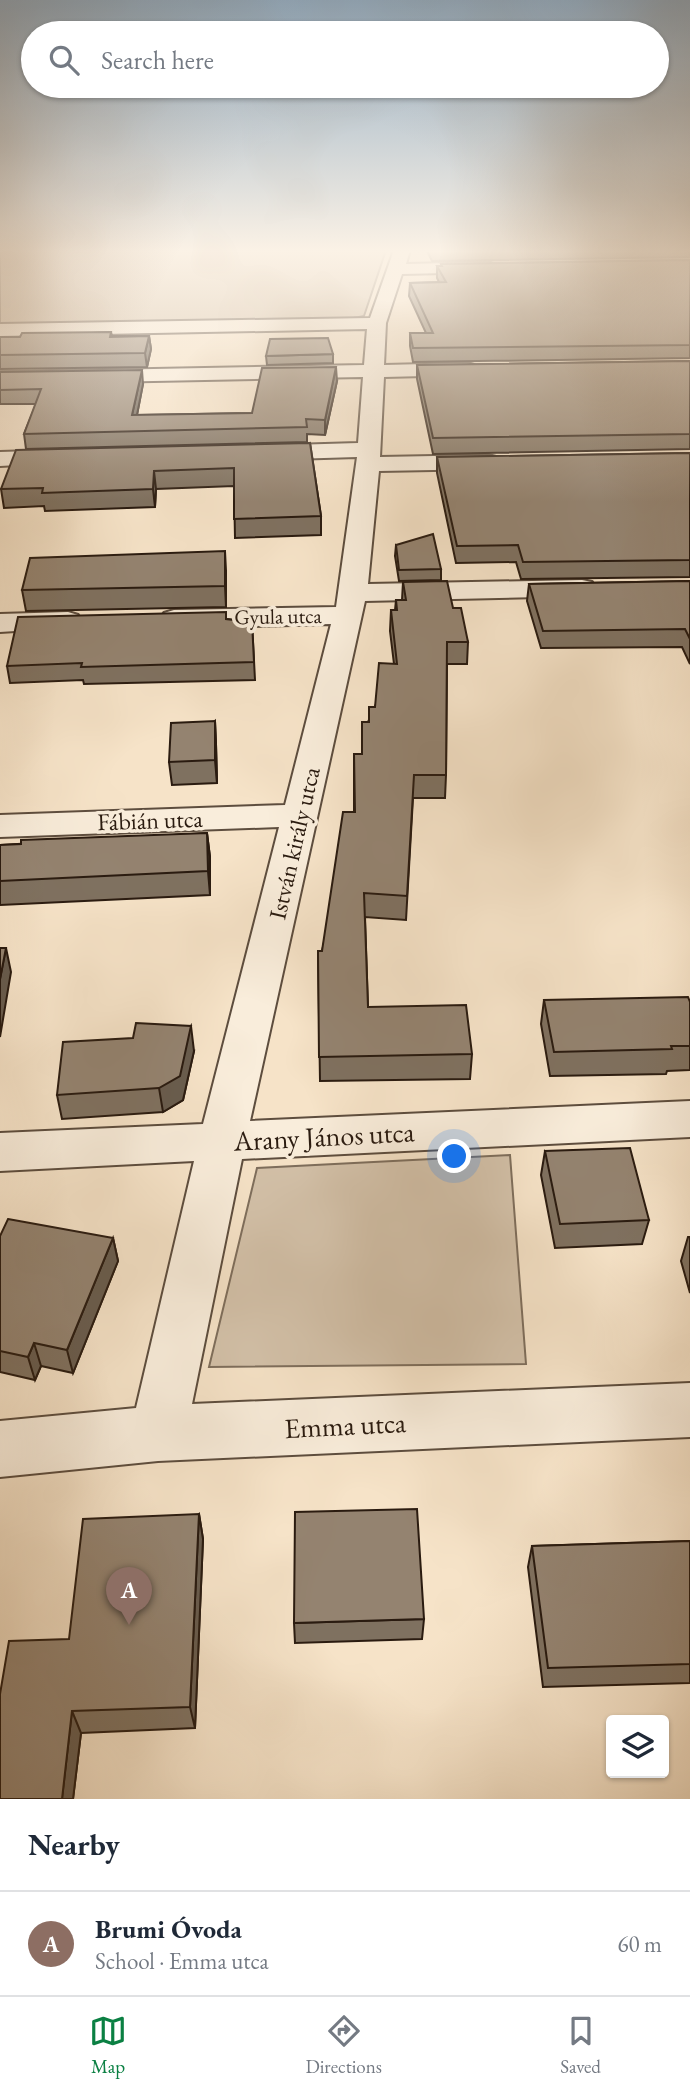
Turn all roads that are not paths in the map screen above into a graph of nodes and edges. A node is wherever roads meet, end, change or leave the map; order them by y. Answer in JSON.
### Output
{"nodes":[{"id":1,"x":376,"y":334,"type":"edge"},
{"id":2,"x":483,"y":369,"type":"edge"},
{"id":3,"x":373,"y":371,"type":"junction"},
{"id":4,"x":0,"y":378,"type":"edge"},
{"id":5,"x":232,"y":453,"type":"edge"},
{"id":6,"x":82,"y":457,"type":"edge"},
{"id":7,"x":368,"y":457,"type":"junction"},
{"id":8,"x":0,"y":459,"type":"edge"},
{"id":9,"x":508,"y":461,"type":"edge"},
{"id":10,"x":609,"y":588,"type":"edge"},
{"id":11,"x":350,"y":604,"type":"junction"},
{"id":12,"x":152,"y":619,"type":"edge"},
{"id":13,"x":97,"y":621,"type":"edge"},
{"id":14,"x":0,"y":623,"type":"edge"},
{"id":15,"x":301,"y":815,"type":"junction"},
{"id":16,"x":0,"y":826,"type":"edge"},
{"id":17,"x":690,"y":1119,"type":"edge"},
{"id":18,"x":222,"y":1140,"type":"junction"},
{"id":19,"x":0,"y":1152,"type":"edge"},
{"id":20,"x":690,"y":1410,"type":"edge"},
{"id":21,"x":158,"y":1433,"type":"junction"},
{"id":22,"x":0,"y":1449,"type":"edge"}],
"edges":[{"from":1,"to":3,"type":"street","name":"István király utca"},
{"from":2,"to":3,"type":"street"},
{"from":3,"to":4,"type":"street"},
{"from":3,"to":7,"type":"street","name":"István király utca"},
{"from":5,"to":7,"type":"street"},
{"from":6,"to":8,"type":"street"},
{"from":7,"to":9,"type":"street"},
{"from":7,"to":11,"type":"street","name":"István király utca"},
{"from":10,"to":11,"type":"street","name":"Gyula utca"},
{"from":11,"to":12,"type":"street","name":"Gyula utca"},
{"from":11,"to":15,"type":"street","name":"István király utca"},
{"from":13,"to":14,"type":"street"},
{"from":15,"to":16,"type":"street","name":"Fábián utca"},
{"from":15,"to":18,"type":"street","name":"István király utca"},
{"from":17,"to":18,"type":"street","name":"Arany János utca"},
{"from":18,"to":19,"type":"street","name":"Arany János utca"},
{"from":18,"to":21,"type":"street","name":"István király utca"},
{"from":20,"to":21,"type":"street","name":"Emma utca"},
{"from":21,"to":22,"type":"street","name":"Emma utca"}]}
